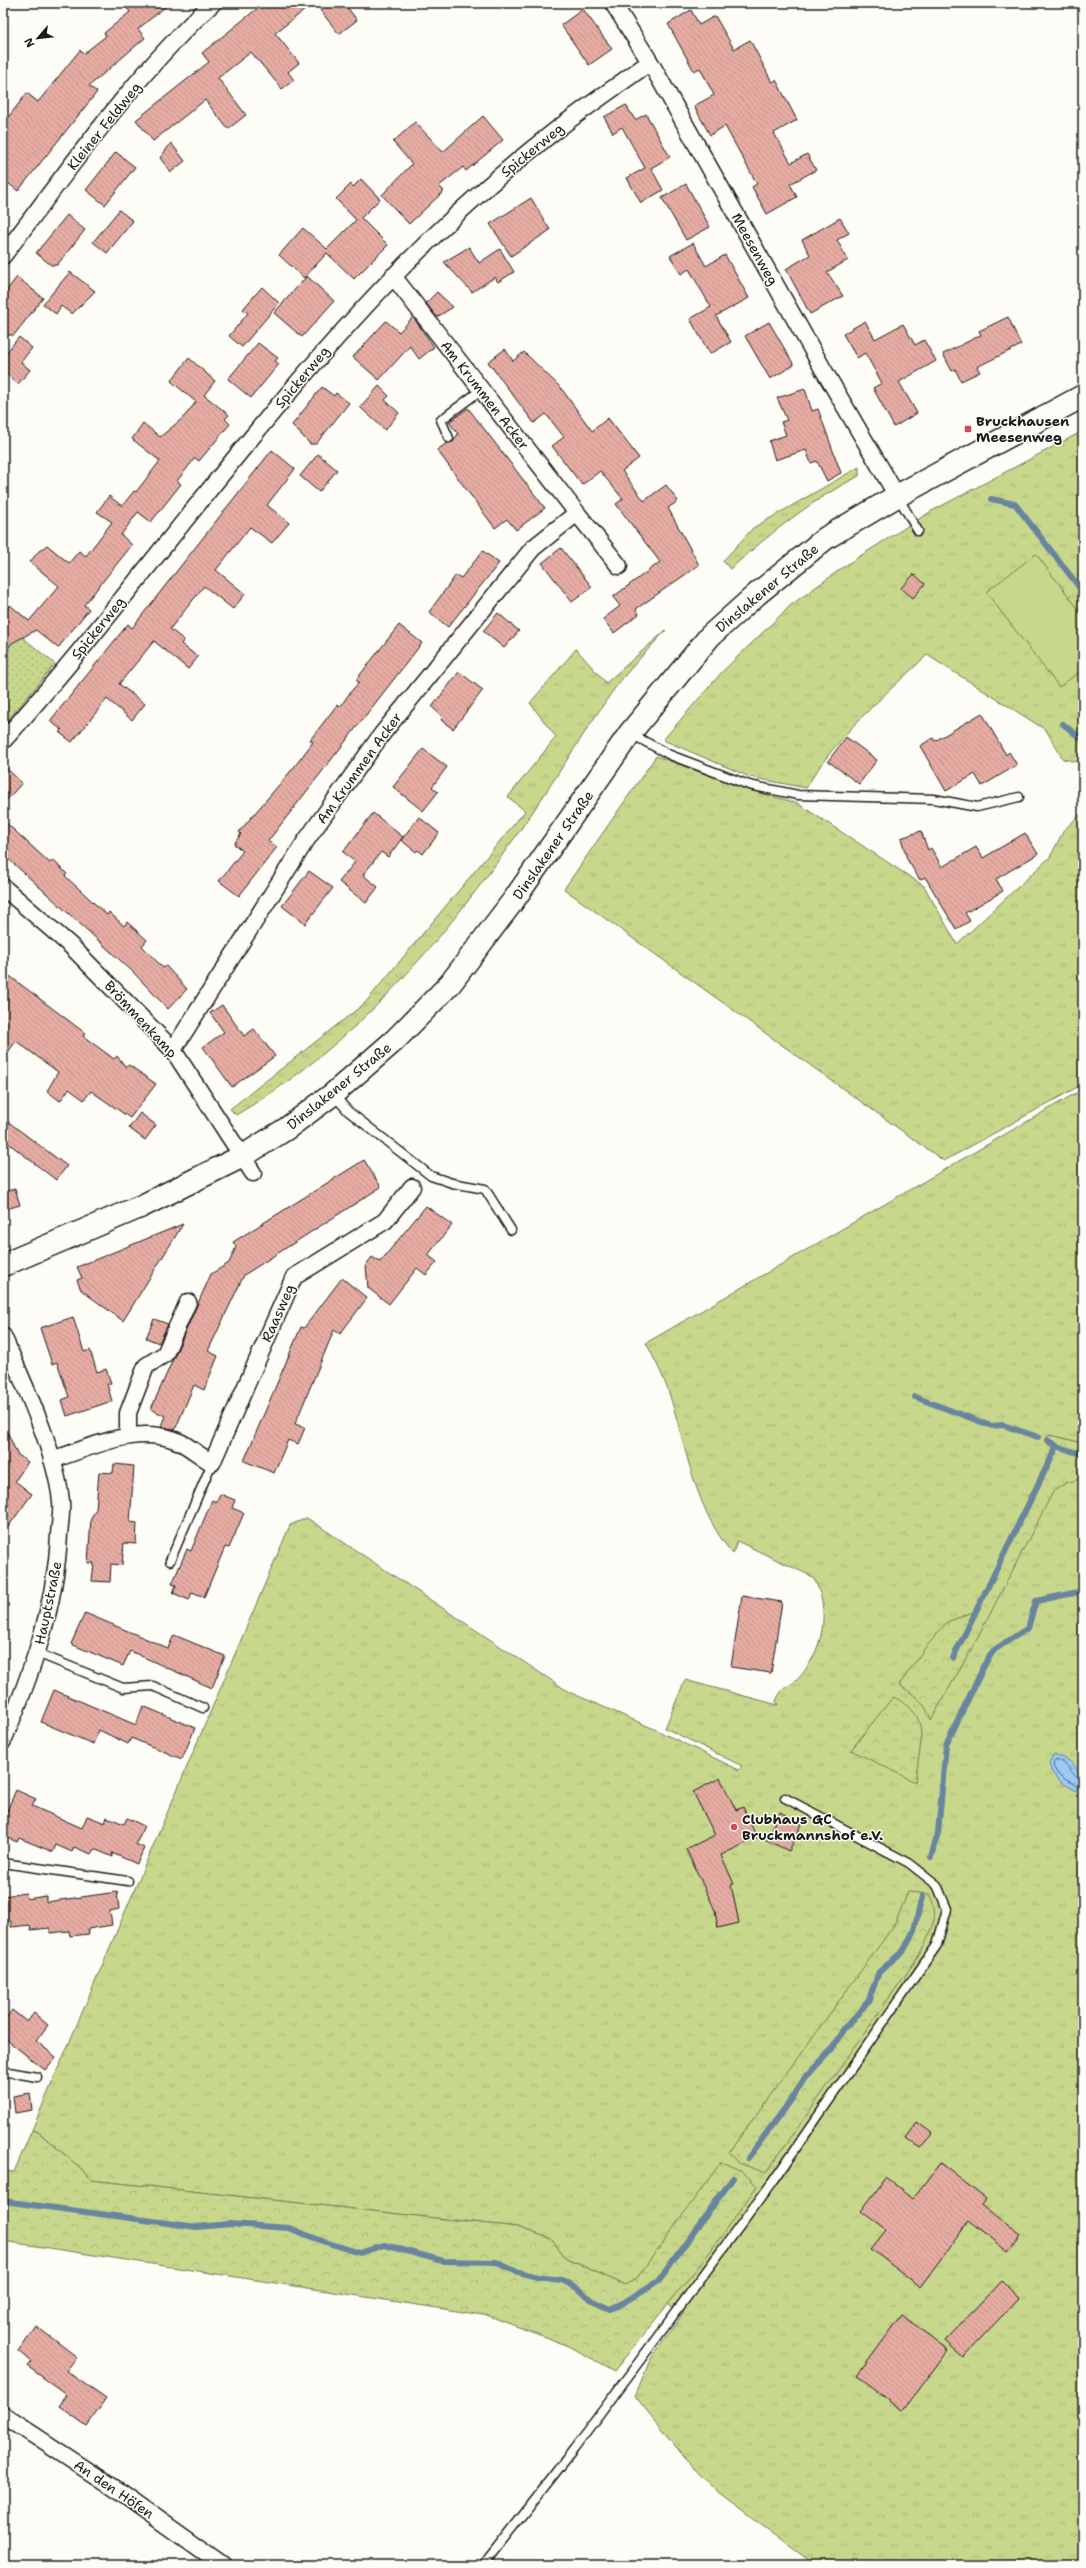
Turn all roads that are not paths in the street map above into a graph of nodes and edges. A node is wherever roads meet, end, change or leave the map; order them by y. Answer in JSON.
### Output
{"nodes":[{"id":1,"x":213,"y":3,"type":"edge"},
{"id":2,"x":613,"y":3,"type":"edge"},
{"id":3,"x":650,"y":62,"type":"junction"},
{"id":4,"x":3,"y":256,"type":"edge"},
{"id":5,"x":393,"y":276,"type":"junction"},
{"id":6,"x":481,"y":390,"type":"junction"},
{"id":7,"x":1083,"y":396,"type":"edge"},
{"id":8,"x":449,"y":438,"type":"dead end"},
{"id":9,"x":897,"y":496,"type":"junction"},
{"id":10,"x":577,"y":513,"type":"junction"},
{"id":11,"x":918,"y":531,"type":"dead end"},
{"id":12,"x":619,"y":566,"type":"dead end"},
{"id":13,"x":630,"y":733,"type":"junction"},
{"id":14,"x":3,"y":741,"type":"edge"},
{"id":15,"x":1019,"y":797,"type":"dead end"},
{"id":16,"x":3,"y":887,"type":"edge"},
{"id":17,"x":173,"y":1050,"type":"junction"},
{"id":18,"x":333,"y":1094,"type":"junction"},
{"id":19,"x":248,"y":1164,"type":"junction"},
{"id":20,"x":412,"y":1187,"type":"dead end"},
{"id":21,"x":511,"y":1230,"type":"dead end"},
{"id":22,"x":3,"y":1266,"type":"edge"},
{"id":23,"x":188,"y":1302,"type":"dead end"},
{"id":24,"x":3,"y":1336,"type":"edge"},
{"id":25,"x":7,"y":1356,"type":"edge"},
{"id":26,"x":128,"y":1435,"type":"junction"},
{"id":27,"x":52,"y":1460,"type":"junction"},
{"id":28,"x":212,"y":1463,"type":"junction"},
{"id":29,"x":170,"y":1561,"type":"dead end"},
{"id":30,"x":37,"y":1653,"type":"junction"},
{"id":31,"x":203,"y":1708,"type":"dead end"},
{"id":32,"x":3,"y":1741,"type":"edge"},
{"id":33,"x":785,"y":1798,"type":"dead end"},
{"id":34,"x":3,"y":1863,"type":"edge"},
{"id":35,"x":128,"y":1881,"type":"dead end"},
{"id":36,"x":3,"y":2071,"type":"edge"},
{"id":37,"x":37,"y":2076,"type":"dead end"},
{"id":38,"x":3,"y":2415,"type":"edge"},
{"id":39,"x":224,"y":2565,"type":"edge"},
{"id":40,"x":484,"y":2565,"type":"edge"}],
"edges":[{"from":1,"to":4,"type":"street","name":"Kleiner Feldweg"},
{"from":2,"to":3,"type":"street","name":"Meesenweg"},
{"from":3,"to":5,"type":"street","name":"Spickerweg"},
{"from":3,"to":9,"type":"street","name":"Meesenweg"},
{"from":5,"to":6,"type":"street","name":"Am Krummen Acker"},
{"from":5,"to":14,"type":"street","name":"Spickerweg"},
{"from":6,"to":8,"type":"lane"},
{"from":6,"to":10,"type":"street","name":"Am Krummen Acker"},
{"from":7,"to":9,"type":"main road","name":"Dinslakener Straße"},
{"from":9,"to":11,"type":"lane"},
{"from":9,"to":13,"type":"main road","name":"Dinslakener Straße"},
{"from":10,"to":12,"type":"street","name":"Am Krummen Acker"},
{"from":10,"to":17,"type":"street","name":"Am Krummen Acker"},
{"from":13,"to":15,"type":"lane"},
{"from":13,"to":18,"type":"main road","name":"Dinslakener Straße"},
{"from":16,"to":17,"type":"street","name":"Brömmenkamp"},
{"from":17,"to":19,"type":"street","name":"Brömmenkamp"},
{"from":18,"to":19,"type":"main road","name":"Dinslakener Straße"},
{"from":18,"to":21,"type":"lane"},
{"from":19,"to":22,"type":"main road","name":"Dinslakener Straße"},
{"from":20,"to":28,"type":"street","name":"Raasweg"},
{"from":23,"to":26,"type":"street"},
{"from":24,"to":25,"type":"street","name":"Hauptstraße"},
{"from":25,"to":27,"type":"street","name":"Hauptstraße"},
{"from":26,"to":27,"type":"street"},
{"from":26,"to":28,"type":"street"},
{"from":27,"to":30,"type":"street","name":"Hauptstraße"},
{"from":28,"to":29,"type":"lane"},
{"from":30,"to":31,"type":"lane"},
{"from":30,"to":32,"type":"street","name":"Hauptstraße"},
{"from":33,"to":40,"type":"lane"},
{"from":34,"to":35,"type":"lane"},
{"from":36,"to":37,"type":"lane"},
{"from":38,"to":39,"type":"street","name":"An den Höfen"}]}
